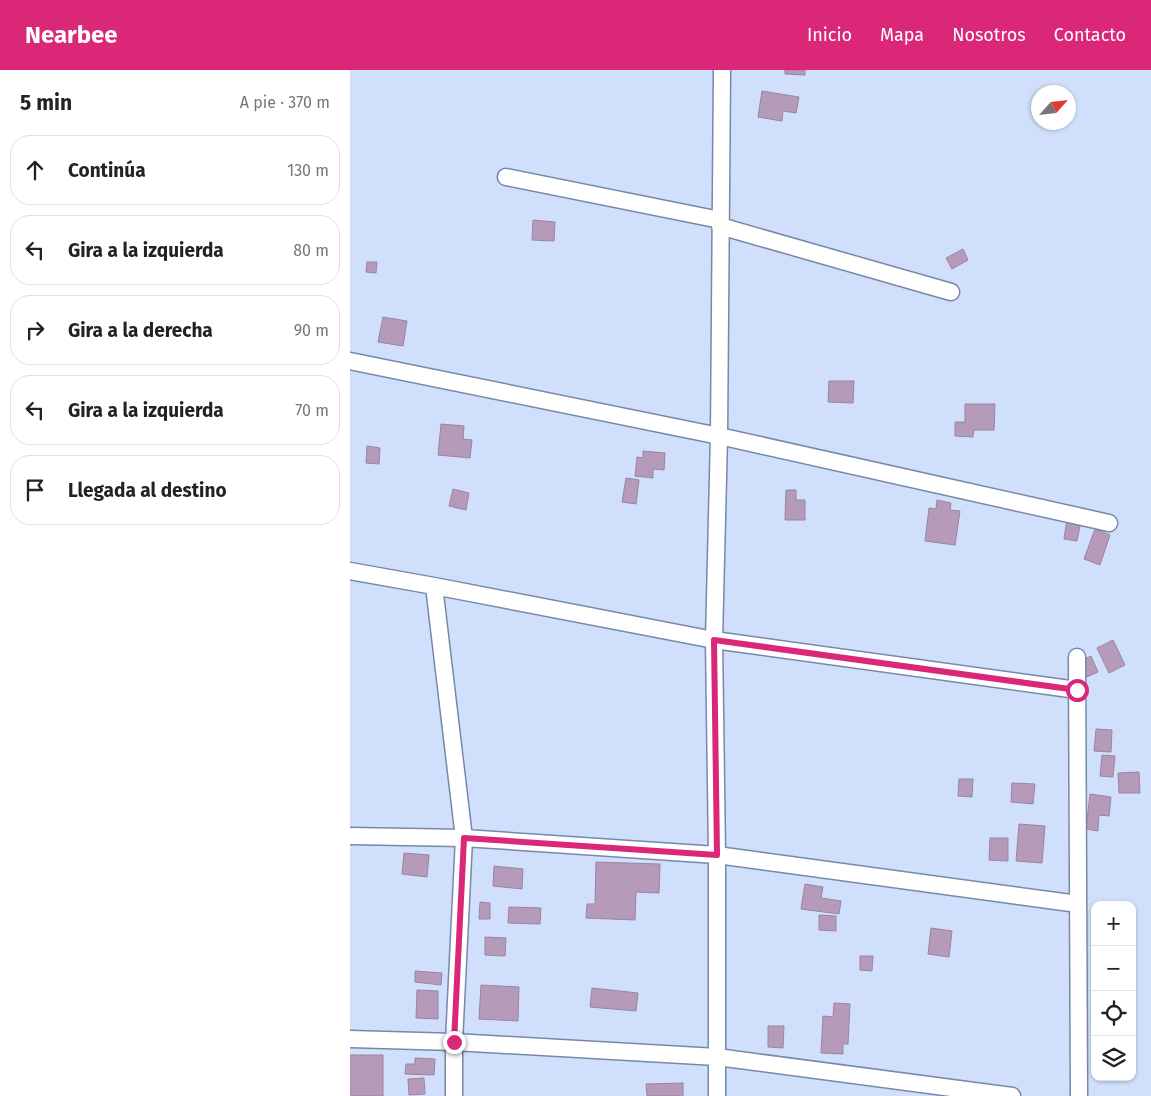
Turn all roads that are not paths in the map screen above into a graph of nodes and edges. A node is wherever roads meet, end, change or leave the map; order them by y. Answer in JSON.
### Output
{"nodes":[{"id":1,"x":722,"y":71,"type":"edge"},
{"id":2,"x":506,"y":176,"type":"dead end"},
{"id":3,"x":720,"y":223,"type":"junction"},
{"id":4,"x":951,"y":292,"type":"dead end"},
{"id":5,"x":350,"y":361,"type":"edge"},
{"id":6,"x":718,"y":436,"type":"junction"},
{"id":7,"x":1109,"y":523,"type":"dead end"},
{"id":8,"x":350,"y":571,"type":"edge"},
{"id":9,"x":434,"y":586,"type":"junction"},
{"id":10,"x":714,"y":640,"type":"junction"},
{"id":11,"x":1077,"y":657,"type":"dead end"},
{"id":12,"x":1077,"y":690,"type":"junction"},
{"id":13,"x":350,"y":836,"type":"edge"},
{"id":14,"x":464,"y":838,"type":"junction"},
{"id":15,"x":717,"y":855,"type":"junction"},
{"id":16,"x":1078,"y":904,"type":"junction"},
{"id":17,"x":350,"y":1039,"type":"edge"},
{"id":18,"x":454,"y":1042,"type":"junction"},
{"id":19,"x":717,"y":1057,"type":"junction"},
{"id":20,"x":454,"y":1096,"type":"edge"},
{"id":21,"x":717,"y":1096,"type":"edge"},
{"id":22,"x":1012,"y":1096,"type":"edge"},
{"id":23,"x":1078,"y":1096,"type":"edge"}],
"edges":[{"from":1,"to":3,"type":"street"},
{"from":2,"to":3,"type":"street"},
{"from":3,"to":4,"type":"street"},
{"from":3,"to":6,"type":"street"},
{"from":5,"to":6,"type":"street"},
{"from":6,"to":7,"type":"street"},
{"from":6,"to":10,"type":"street"},
{"from":8,"to":9,"type":"street"},
{"from":9,"to":10,"type":"street"},
{"from":9,"to":14,"type":"street"},
{"from":10,"to":12,"type":"street"},
{"from":10,"to":15,"type":"street"},
{"from":11,"to":12,"type":"street"},
{"from":12,"to":16,"type":"street"},
{"from":13,"to":14,"type":"street"},
{"from":14,"to":15,"type":"street"},
{"from":14,"to":18,"type":"street"},
{"from":15,"to":16,"type":"street"},
{"from":15,"to":19,"type":"street"},
{"from":16,"to":23,"type":"street"},
{"from":17,"to":18,"type":"street"},
{"from":18,"to":19,"type":"street"},
{"from":18,"to":20,"type":"street"},
{"from":19,"to":21,"type":"street"},
{"from":19,"to":22,"type":"street"}]}
